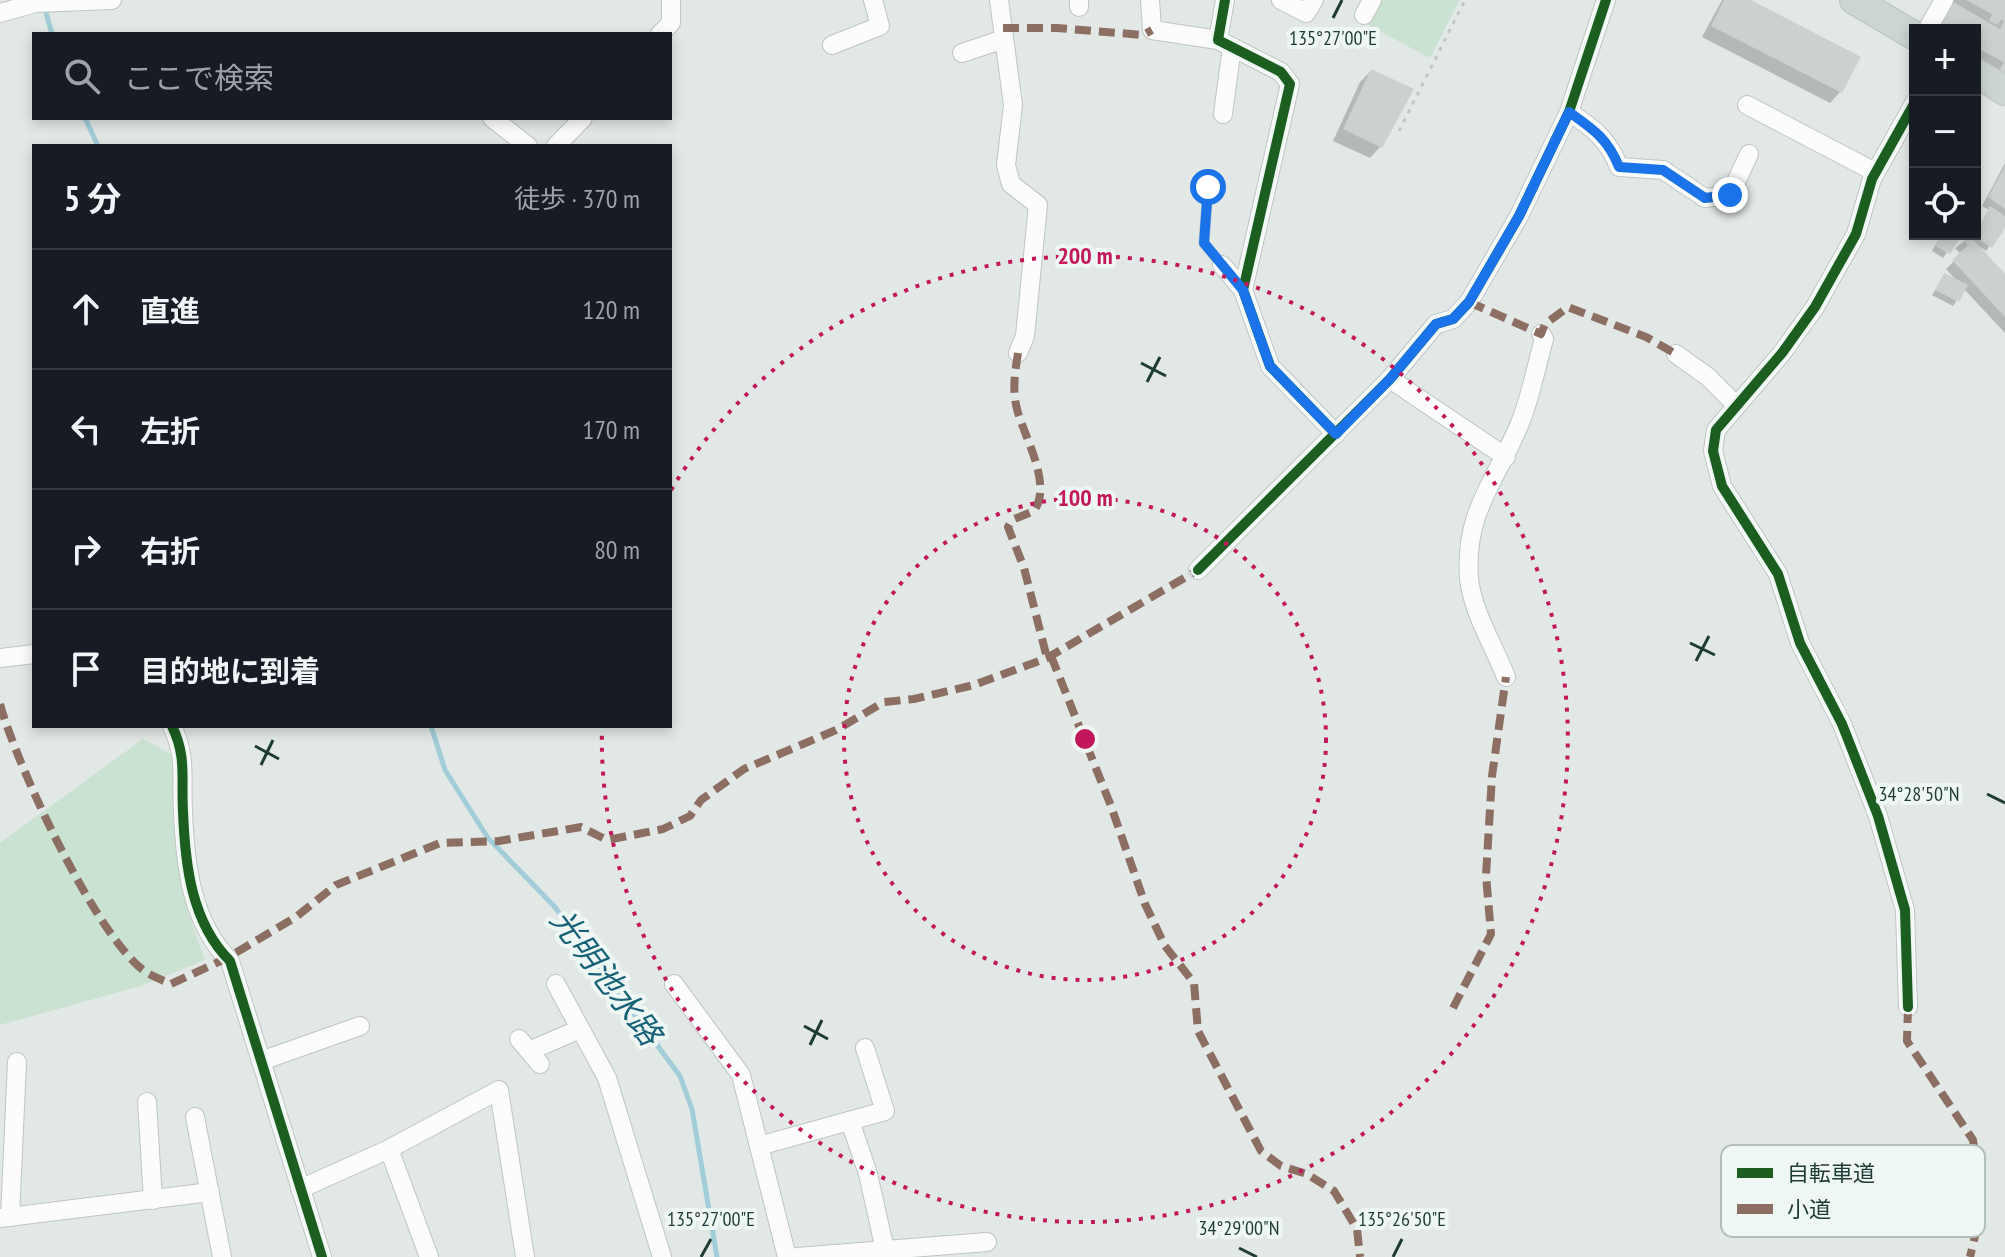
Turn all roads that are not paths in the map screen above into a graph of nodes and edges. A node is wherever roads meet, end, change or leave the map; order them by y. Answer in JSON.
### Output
{"nodes":[{"id":1,"x":112,"y":0,"type":"edge"},
{"id":2,"x":671,"y":0,"type":"edge"},
{"id":3,"x":873,"y":0,"type":"edge"},
{"id":4,"x":999,"y":0,"type":"edge"},
{"id":5,"x":1150,"y":0,"type":"edge"},
{"id":6,"x":1225,"y":0,"type":"edge"},
{"id":7,"x":1281,"y":0,"type":"edge"},
{"id":8,"x":1314,"y":0,"type":"edge"},
{"id":9,"x":1606,"y":0,"type":"edge"},
{"id":10,"x":1854,"y":0,"type":"edge"},
{"id":11,"x":1944,"y":0,"type":"edge"},
{"id":12,"x":0,"y":13,"type":"edge"},
{"id":13,"x":1930,"y":24,"type":"edge"},
{"id":14,"x":662,"y":32,"type":"edge"},
{"id":15,"x":1909,"y":32,"type":"edge"},
{"id":16,"x":1004,"y":39,"type":"junction"},
{"id":17,"x":1225,"y":44,"type":"junction"},
{"id":18,"x":832,"y":45,"type":"dead end"},
{"id":19,"x":962,"y":53,"type":"dead end"},
{"id":20,"x":1981,"y":76,"type":"edge"},
{"id":21,"x":2005,"y":91,"type":"edge"},
{"id":22,"x":1747,"y":105,"type":"dead end"},
{"id":23,"x":1569,"y":112,"type":"junction"},
{"id":24,"x":1909,"y":112,"type":"edge"},
{"id":25,"x":1223,"y":114,"type":"dead end"},
{"id":26,"x":495,"y":120,"type":"edge"},
{"id":27,"x":581,"y":120,"type":"edge"},
{"id":28,"x":525,"y":144,"type":"edge"},
{"id":29,"x":558,"y":144,"type":"edge"},
{"id":30,"x":1749,"y":154,"type":"dead end"},
{"id":31,"x":1875,"y":172,"type":"junction"},
{"id":32,"x":1208,"y":187,"type":"dead end"},
{"id":33,"x":1222,"y":265,"type":"joint"},
{"id":34,"x":1243,"y":290,"type":"junction"},
{"id":35,"x":1541,"y":334,"type":"dead end"},
{"id":36,"x":1018,"y":353,"type":"dead end"},
{"id":37,"x":1676,"y":354,"type":"dead end"},
{"id":38,"x":1390,"y":379,"type":"junction"},
{"id":39,"x":1735,"y":404,"type":"junction"},
{"id":40,"x":1336,"y":434,"type":"junction"},
{"id":41,"x":1506,"y":457,"type":"junction"},
{"id":42,"x":1198,"y":570,"type":"dead end"},
{"id":43,"x":32,"y":654,"type":"edge"},
{"id":44,"x":0,"y":658,"type":"edge"},
{"id":45,"x":1506,"y":677,"type":"dead end"},
{"id":46,"x":173,"y":728,"type":"edge"},
{"id":47,"x":556,"y":984,"type":"dead end"},
{"id":48,"x":674,"y":984,"type":"dead end"},
{"id":49,"x":1908,"y":1007,"type":"dead end"},
{"id":50,"x":360,"y":1026,"type":"dead end"},
{"id":51,"x":580,"y":1029,"type":"junction"},
{"id":52,"x":865,"y":1048,"type":"dead end"},
{"id":53,"x":529,"y":1052,"type":"dead end"},
{"id":54,"x":261,"y":1061,"type":"junction"},
{"id":55,"x":17,"y":1062,"type":"dead end"},
{"id":56,"x":8,"y":1096,"type":"edge"},
{"id":57,"x":147,"y":1102,"type":"dead end"},
{"id":58,"x":195,"y":1117,"type":"dead end"},
{"id":59,"x":850,"y":1121,"type":"junction"},
{"id":60,"x":759,"y":1146,"type":"junction"},
{"id":61,"x":389,"y":1149,"type":"junction"},
{"id":62,"x":300,"y":1189,"type":"junction"},
{"id":63,"x":210,"y":1192,"type":"junction"},
{"id":64,"x":153,"y":1200,"type":"junction"},
{"id":65,"x":5,"y":1218,"type":"edge"},
{"id":66,"x":987,"y":1242,"type":"dead end"},
{"id":67,"x":885,"y":1250,"type":"junction"},
{"id":68,"x":222,"y":1257,"type":"edge"},
{"id":69,"x":322,"y":1257,"type":"edge"},
{"id":70,"x":429,"y":1257,"type":"edge"},
{"id":71,"x":525,"y":1257,"type":"edge"},
{"id":72,"x":662,"y":1257,"type":"edge"},
{"id":73,"x":787,"y":1257,"type":"edge"},
{"id":74,"x":797,"y":1257,"type":"edge"}],
"edges":[{"from":1,"to":12,"type":"street"},
{"from":2,"to":14,"type":"street"},
{"from":3,"to":18,"type":"street"},
{"from":4,"to":16,"type":"street"},
{"from":5,"to":17,"type":"street"},
{"from":6,"to":17,"type":"street"},
{"from":7,"to":8,"type":"street"},
{"from":9,"to":23,"type":"street"},
{"from":10,"to":15,"type":"main road"},
{"from":11,"to":13,"type":"street"},
{"from":16,"to":19,"type":"street"},
{"from":16,"to":36,"type":"street"},
{"from":17,"to":25,"type":"street"},
{"from":17,"to":34,"type":"street"},
{"from":20,"to":21,"type":"main road"},
{"from":22,"to":31,"type":"street"},
{"from":23,"to":30,"type":"street"},
{"from":23,"to":38,"type":"street"},
{"from":24,"to":31,"type":"street"},
{"from":26,"to":28,"type":"street"},
{"from":27,"to":29,"type":"street"},
{"from":31,"to":39,"type":"street"},
{"from":32,"to":33,"type":"lane"},
{"from":33,"to":34,"type":"street"},
{"from":34,"to":40,"type":"street"},
{"from":35,"to":41,"type":"street"},
{"from":37,"to":39,"type":"street"},
{"from":38,"to":40,"type":"street"},
{"from":38,"to":41,"type":"street"},
{"from":39,"to":49,"type":"street"},
{"from":40,"to":42,"type":"street"},
{"from":41,"to":45,"type":"street"},
{"from":43,"to":44,"type":"street"},
{"from":46,"to":54,"type":"street"},
{"from":47,"to":51,"type":"street"},
{"from":48,"to":60,"type":"street"},
{"from":50,"to":54,"type":"street"},
{"from":51,"to":53,"type":"street"},
{"from":51,"to":72,"type":"street"},
{"from":52,"to":59,"type":"street"},
{"from":54,"to":62,"type":"street"},
{"from":55,"to":56,"type":"street"},
{"from":56,"to":65,"type":"street"},
{"from":57,"to":64,"type":"street"},
{"from":58,"to":63,"type":"street"},
{"from":59,"to":60,"type":"street"},
{"from":59,"to":67,"type":"street"},
{"from":60,"to":73,"type":"street"},
{"from":61,"to":62,"type":"street"},
{"from":61,"to":70,"type":"street"},
{"from":61,"to":71,"type":"street"},
{"from":62,"to":69,"type":"street"},
{"from":63,"to":64,"type":"street"},
{"from":63,"to":68,"type":"street"},
{"from":64,"to":65,"type":"street"},
{"from":66,"to":67,"type":"street"},
{"from":67,"to":74,"type":"street"}]}
